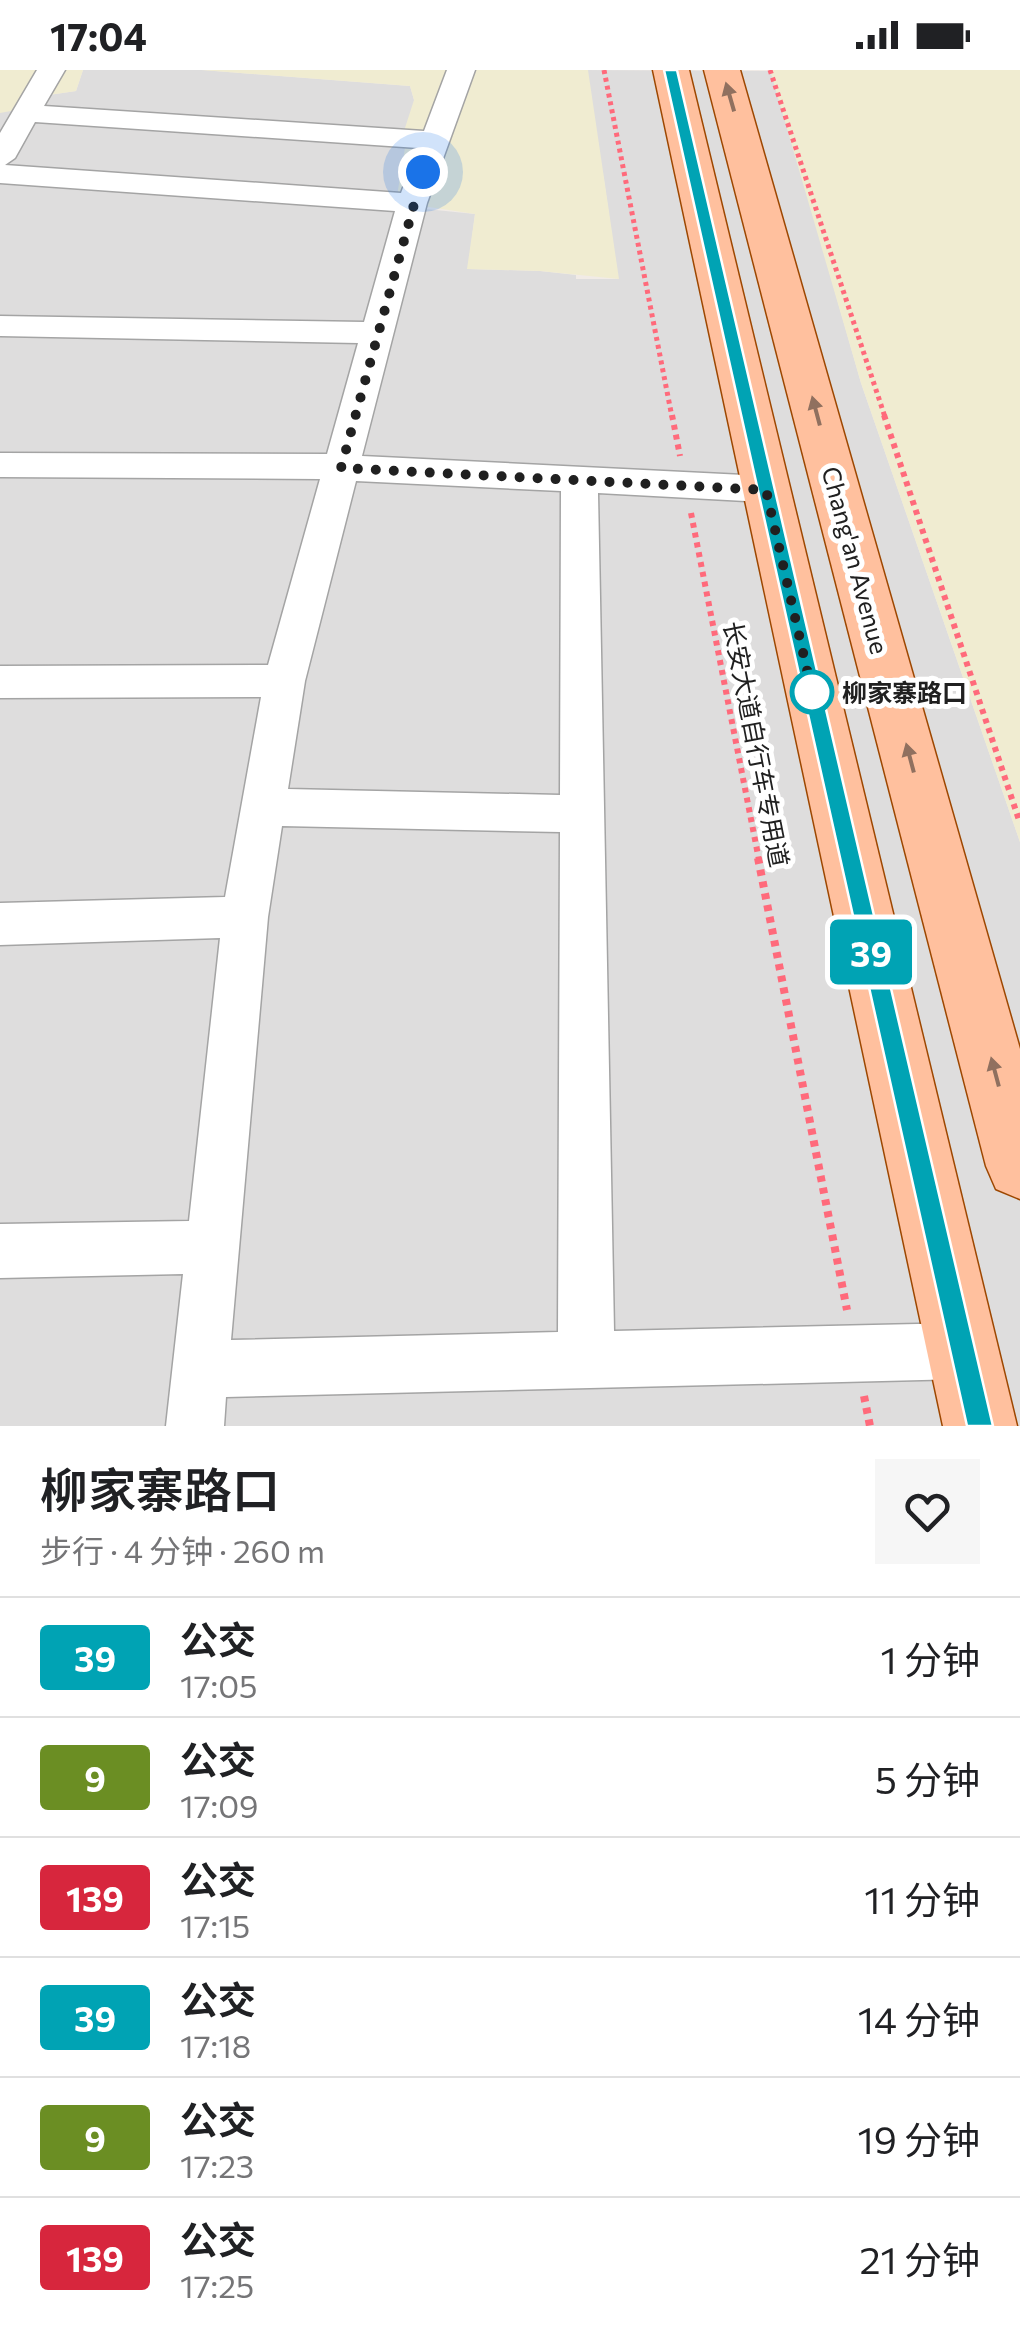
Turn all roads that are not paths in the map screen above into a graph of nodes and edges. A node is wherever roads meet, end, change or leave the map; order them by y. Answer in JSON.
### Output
{"nodes":[{"id":1,"x":51,"y":70,"type":"edge"},
{"id":2,"x":460,"y":70,"type":"edge"},
{"id":3,"x":671,"y":70,"type":"edge"},
{"id":4,"x":722,"y":70,"type":"edge"},
{"id":5,"x":16,"y":119,"type":"edge"},
{"id":6,"x":435,"y":140,"type":"junction"},
{"id":7,"x":0,"y":158,"type":"edge"},
{"id":8,"x":0,"y":174,"type":"edge"},
{"id":9,"x":412,"y":203,"type":"junction"},
{"id":10,"x":0,"y":326,"type":"edge"},
{"id":11,"x":377,"y":333,"type":"junction"},
{"id":12,"x":0,"y":464,"type":"edge"},
{"id":13,"x":341,"y":468,"type":"junction"},
{"id":14,"x":580,"y":480,"type":"junction"},
{"id":15,"x":766,"y":490,"type":"junction"},
{"id":16,"x":284,"y":681,"type":"junction"},
{"id":17,"x":0,"y":682,"type":"edge"},
{"id":18,"x":264,"y":807,"type":"junction"},
{"id":19,"x":582,"y":814,"type":"junction"},
{"id":20,"x":245,"y":918,"type":"junction"},
{"id":21,"x":0,"y":924,"type":"edge"},
{"id":22,"x":1020,"y":1166,"type":"edge"},
{"id":23,"x":213,"y":1248,"type":"junction"},
{"id":24,"x":0,"y":1251,"type":"edge"},
{"id":25,"x":962,"y":1351,"type":"junction"},
{"id":26,"x":586,"y":1360,"type":"junction"},
{"id":27,"x":200,"y":1369,"type":"junction"},
{"id":28,"x":195,"y":1426,"type":"edge"},
{"id":29,"x":980,"y":1426,"type":"edge"}],
"edges":[{"from":1,"to":5,"type":"street"},
{"from":2,"to":6,"type":"street"},
{"from":3,"to":15,"type":"main road"},
{"from":22,"to":4,"type":"main road","name":"Chang'an Avenue","one_way":true},
{"from":5,"to":6,"type":"street"},
{"from":5,"to":7,"type":"street"},
{"from":6,"to":9,"type":"street"},
{"from":8,"to":9,"type":"street"},
{"from":9,"to":11,"type":"street"},
{"from":10,"to":11,"type":"street"},
{"from":11,"to":13,"type":"street"},
{"from":12,"to":13,"type":"street"},
{"from":13,"to":14,"type":"street"},
{"from":13,"to":16,"type":"street"},
{"from":14,"to":15,"type":"street"},
{"from":14,"to":19,"type":"street"},
{"from":15,"to":25,"type":"main road"},
{"from":16,"to":17,"type":"street"},
{"from":16,"to":18,"type":"street"},
{"from":18,"to":19,"type":"street"},
{"from":18,"to":20,"type":"street"},
{"from":19,"to":26,"type":"street"},
{"from":20,"to":21,"type":"street"},
{"from":20,"to":23,"type":"street"},
{"from":23,"to":24,"type":"street"},
{"from":23,"to":27,"type":"street"},
{"from":25,"to":26,"type":"street"},
{"from":25,"to":29,"type":"main road"},
{"from":26,"to":27,"type":"street"},
{"from":27,"to":28,"type":"street"}]}
